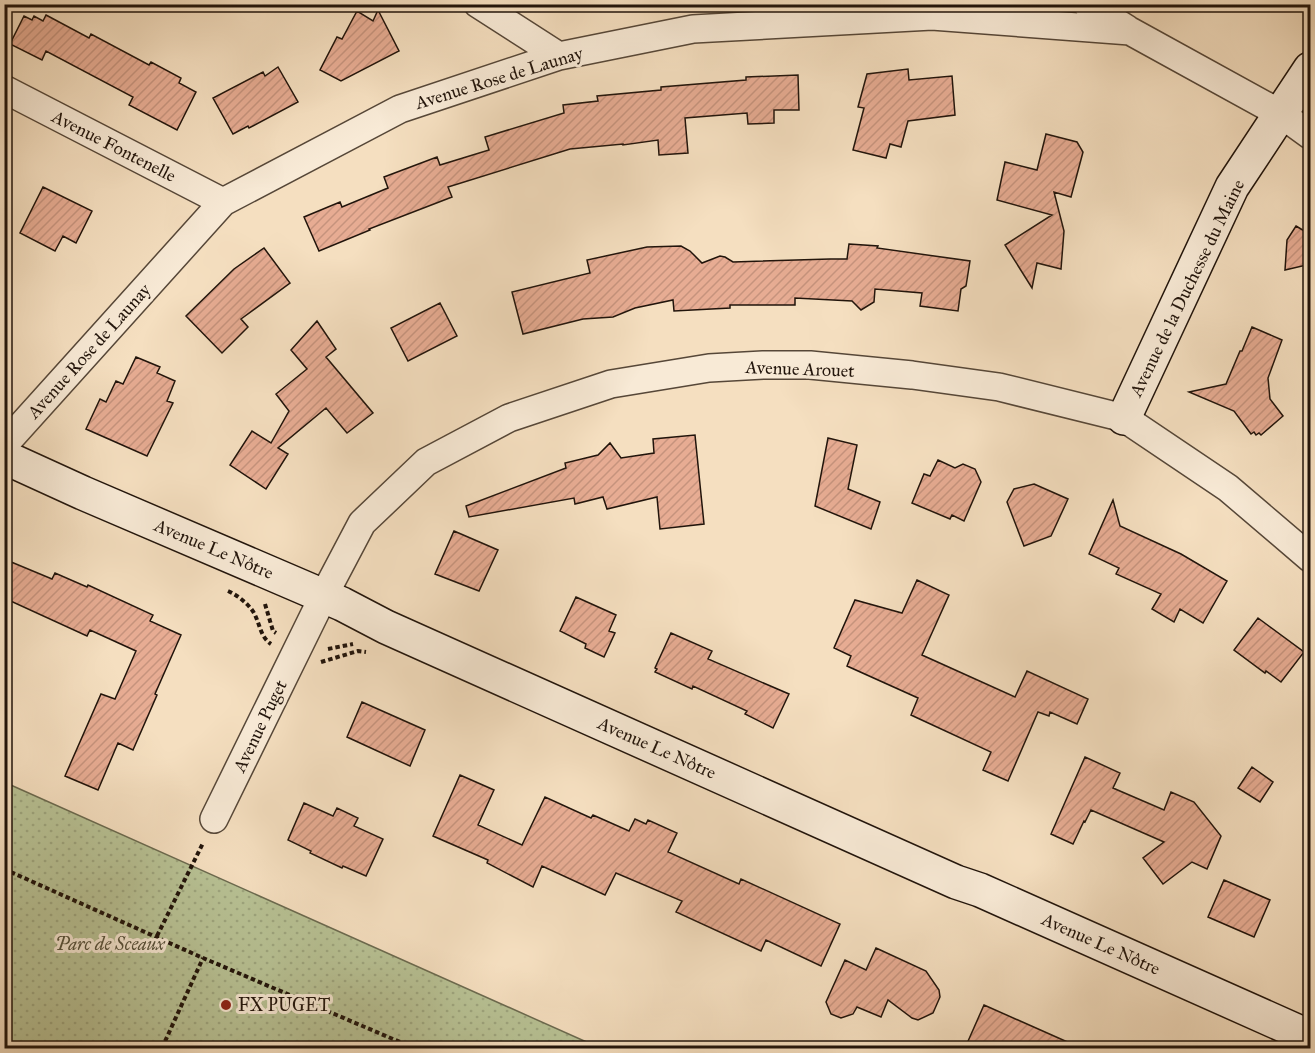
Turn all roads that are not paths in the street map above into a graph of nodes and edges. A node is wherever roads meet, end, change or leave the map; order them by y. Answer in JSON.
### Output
{"nodes":[{"id":1,"x":478,"y":4,"type":"edge"},
{"id":2,"x":1087,"y":4,"type":"edge"},
{"id":3,"x":1130,"y":31,"type":"junction"},
{"id":4,"x":560,"y":56,"type":"junction"},
{"id":5,"x":1311,"y":69,"type":"edge"},
{"id":6,"x":4,"y":89,"type":"edge"},
{"id":7,"x":1281,"y":114,"type":"junction"},
{"id":8,"x":1311,"y":135,"type":"edge"},
{"id":9,"x":223,"y":202,"type":"junction"},
{"id":10,"x":1124,"y":418,"type":"junction"},
{"id":11,"x":4,"y":445,"type":"edge"},
{"id":12,"x":4,"y":457,"type":"edge"},
{"id":13,"x":1311,"y":558,"type":"edge"},
{"id":14,"x":323,"y":597,"type":"junction"},
{"id":15,"x":306,"y":633,"type":"joint"},
{"id":16,"x":214,"y":819,"type":"road end"},
{"id":17,"x":1311,"y":1037,"type":"edge"}],
"edges":[{"from":1,"to":4,"type":"street"},
{"from":2,"to":3,"type":"street"},
{"from":3,"to":4,"type":"street","name":"Avenue Rose de Launay"},
{"from":3,"to":7,"type":"street","name":"Avenue Rose de Launay"},
{"from":4,"to":9,"type":"street","name":"Avenue Rose de Launay"},
{"from":5,"to":7,"type":"main road","name":"Avenue de la Duchesse du Maine"},
{"from":6,"to":9,"type":"street","name":"Avenue Fontenelle"},
{"from":7,"to":8,"type":"street","name":"Avenue Rose de Launay"},
{"from":7,"to":10,"type":"main road","name":"Avenue de la Duchesse du Maine"},
{"from":9,"to":11,"type":"street","name":"Avenue Rose de Launay"},
{"from":10,"to":13,"type":"street","name":"Avenue Arouet"},
{"from":10,"to":14,"type":"street","name":"Avenue Arouet"},
{"from":12,"to":14,"type":"main road","name":"Avenue Le Nôtre"},
{"from":14,"to":15,"type":"street","name":"Avenue Arouet"},
{"from":14,"to":17,"type":"main road","name":"Avenue Le Nôtre"},
{"from":15,"to":16,"type":"street","name":"Avenue Puget"}]}
